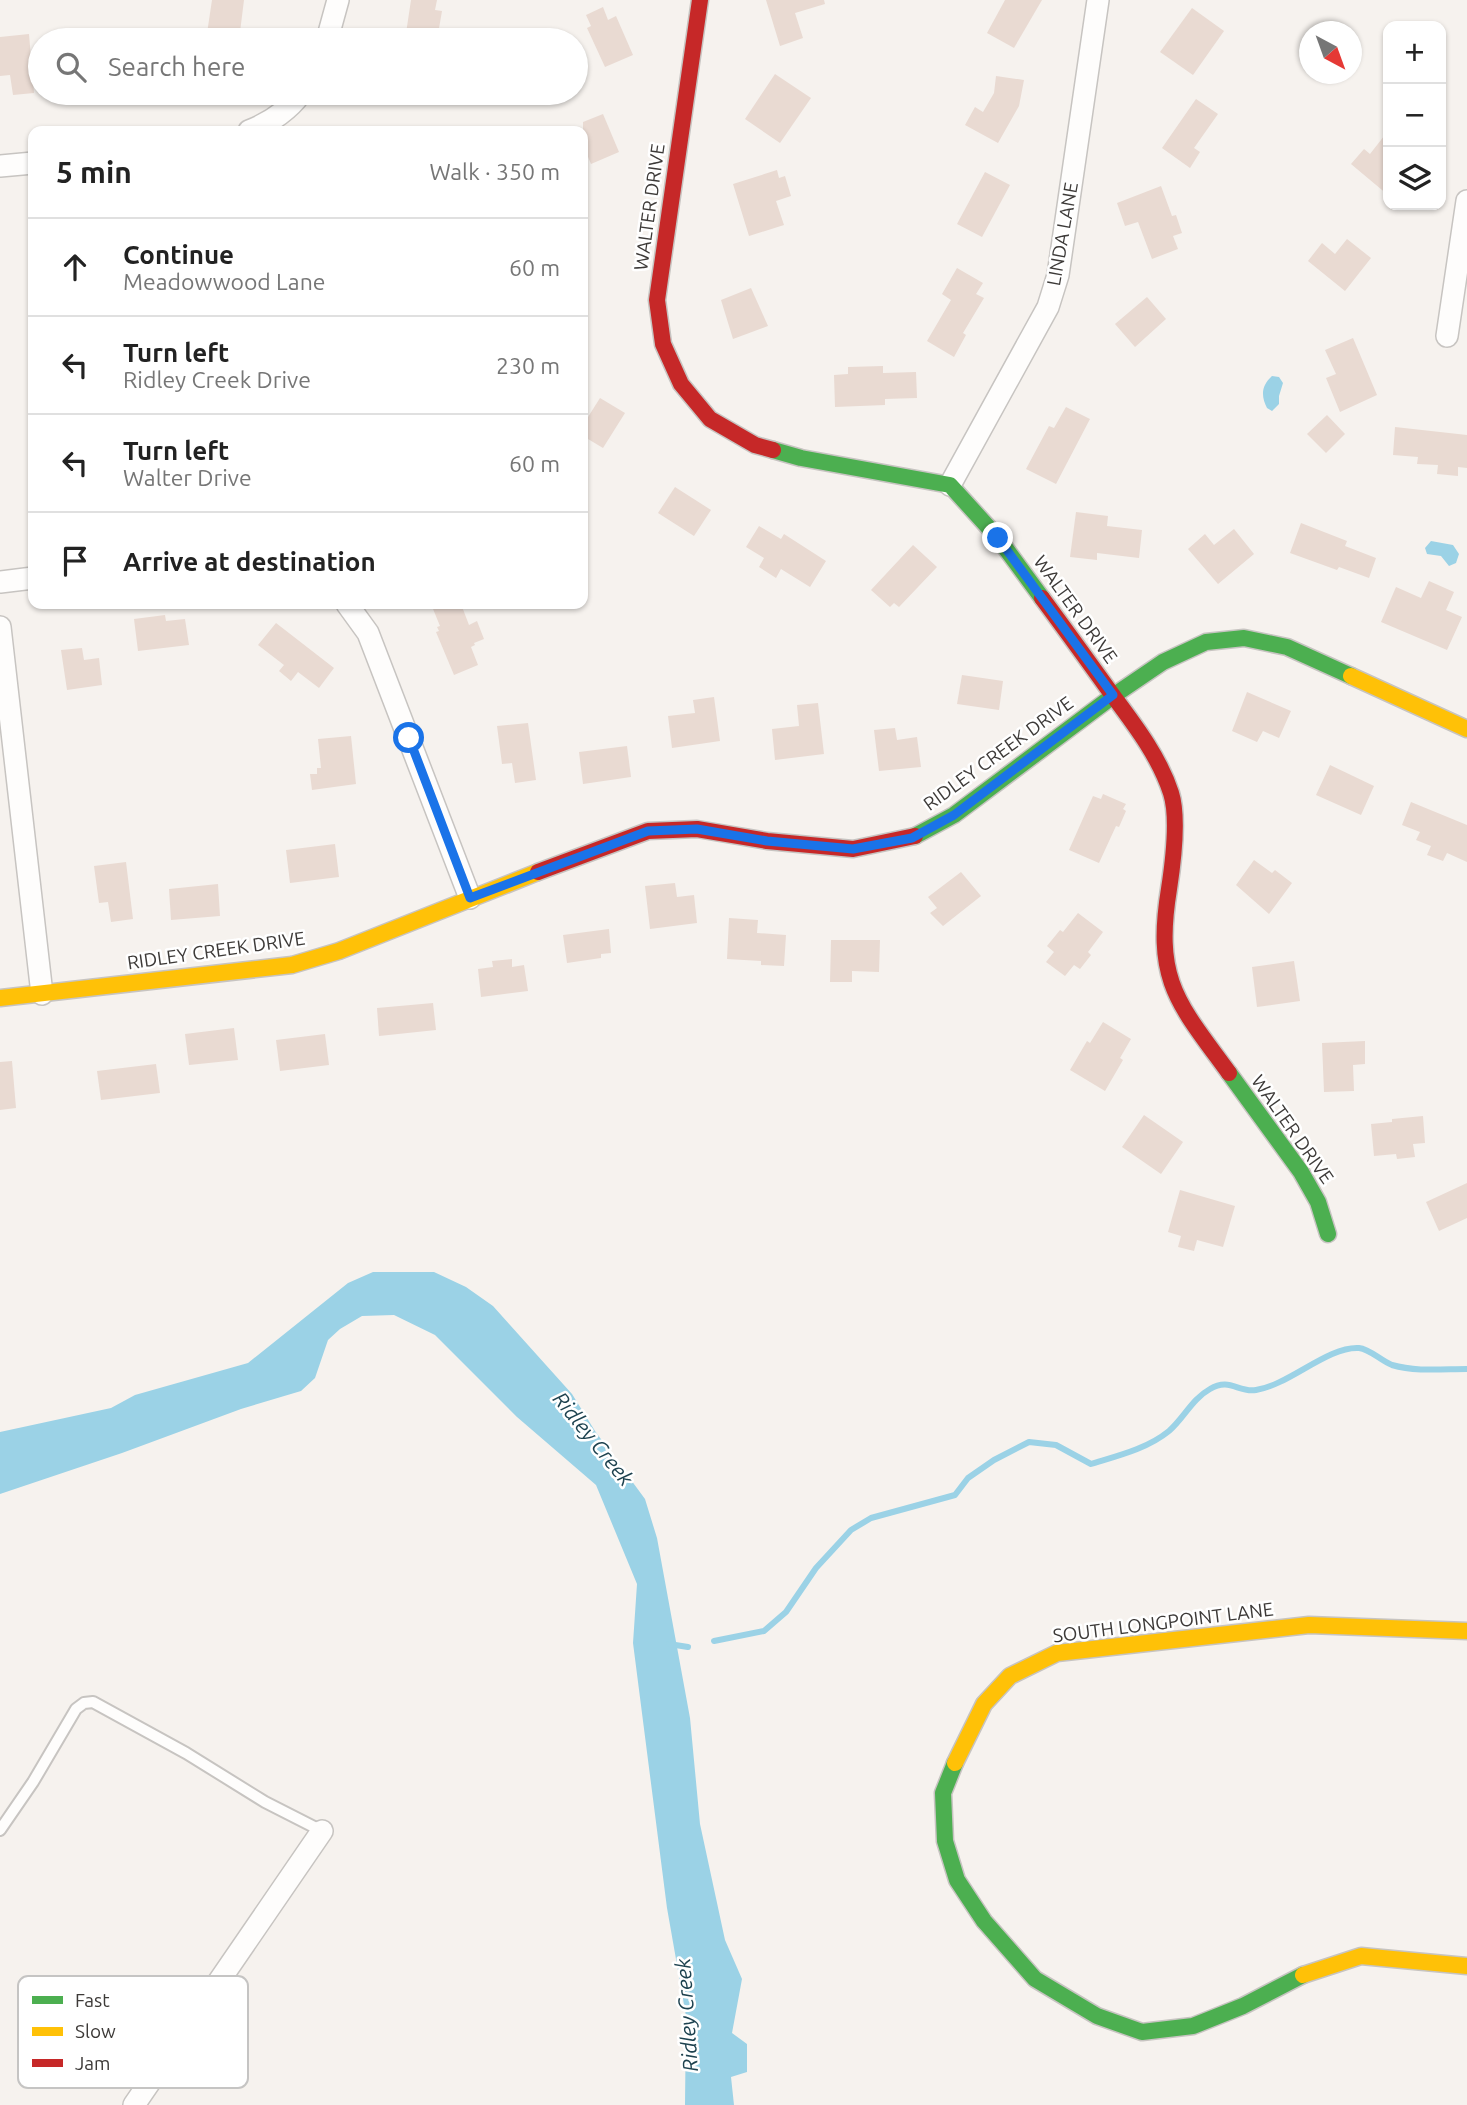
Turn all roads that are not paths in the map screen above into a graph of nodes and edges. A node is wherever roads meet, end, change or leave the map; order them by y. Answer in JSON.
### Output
{"nodes":[{"id":1,"x":338,"y":0,"type":"edge"},
{"id":2,"x":700,"y":0,"type":"edge"},
{"id":3,"x":1098,"y":0,"type":"edge"},
{"id":4,"x":330,"y":28,"type":"edge"},
{"id":5,"x":291,"y":105,"type":"edge"},
{"id":6,"x":263,"y":126,"type":"edge"},
{"id":7,"x":28,"y":163,"type":"edge"},
{"id":8,"x":0,"y":166,"type":"edge"},
{"id":9,"x":1467,"y":201,"type":"edge"},
{"id":10,"x":1447,"y":336,"type":"dead end"},
{"id":11,"x":950,"y":485,"type":"junction"},
{"id":12,"x":28,"y":579,"type":"edge"},
{"id":13,"x":0,"y":582,"type":"edge"},
{"id":14,"x":351,"y":609,"type":"edge"},
{"id":15,"x":0,"y":627,"type":"edge"},
{"id":16,"x":1113,"y":695,"type":"junction"},
{"id":17,"x":1467,"y":729,"type":"edge"},
{"id":18,"x":470,"y":898,"type":"junction"},
{"id":19,"x":42,"y":994,"type":"junction"},
{"id":20,"x":0,"y":998,"type":"edge"},
{"id":21,"x":1328,"y":1234,"type":"dead end"},
{"id":22,"x":1467,"y":1631,"type":"edge"},
{"id":23,"x":0,"y":1830,"type":"edge"},
{"id":24,"x":322,"y":1831,"type":"joint"},
{"id":25,"x":1467,"y":1966,"type":"edge"},
{"id":26,"x":223,"y":1976,"type":"edge"},
{"id":27,"x":146,"y":2088,"type":"edge"},
{"id":28,"x":134,"y":2105,"type":"edge"}],
"edges":[{"from":1,"to":4,"type":"street"},
{"from":2,"to":11,"type":"street","name":"WALTER DRIVE"},
{"from":3,"to":11,"type":"street","name":"LINDA LANE"},
{"from":5,"to":6,"type":"street"},
{"from":7,"to":8,"type":"street"},
{"from":9,"to":10,"type":"street"},
{"from":11,"to":16,"type":"street","name":"WALTER DRIVE"},
{"from":12,"to":13,"type":"street"},
{"from":14,"to":18,"type":"street"},
{"from":15,"to":19,"type":"street"},
{"from":16,"to":17,"type":"street","name":"RIDLEY CREEK DRIVE"},
{"from":16,"to":18,"type":"street","name":"RIDLEY CREEK DRIVE"},
{"from":16,"to":21,"type":"street","name":"WALTER DRIVE"},
{"from":18,"to":19,"type":"street","name":"RIDLEY CREEK DRIVE"},
{"from":19,"to":20,"type":"street","name":"RIDLEY CREEK DRIVE"},
{"from":22,"to":25,"type":"street","name":"SOUTH LONGPOINT LANE"},
{"from":23,"to":24,"type":"lane"},
{"from":24,"to":26,"type":"street"},
{"from":27,"to":28,"type":"street"}]}
